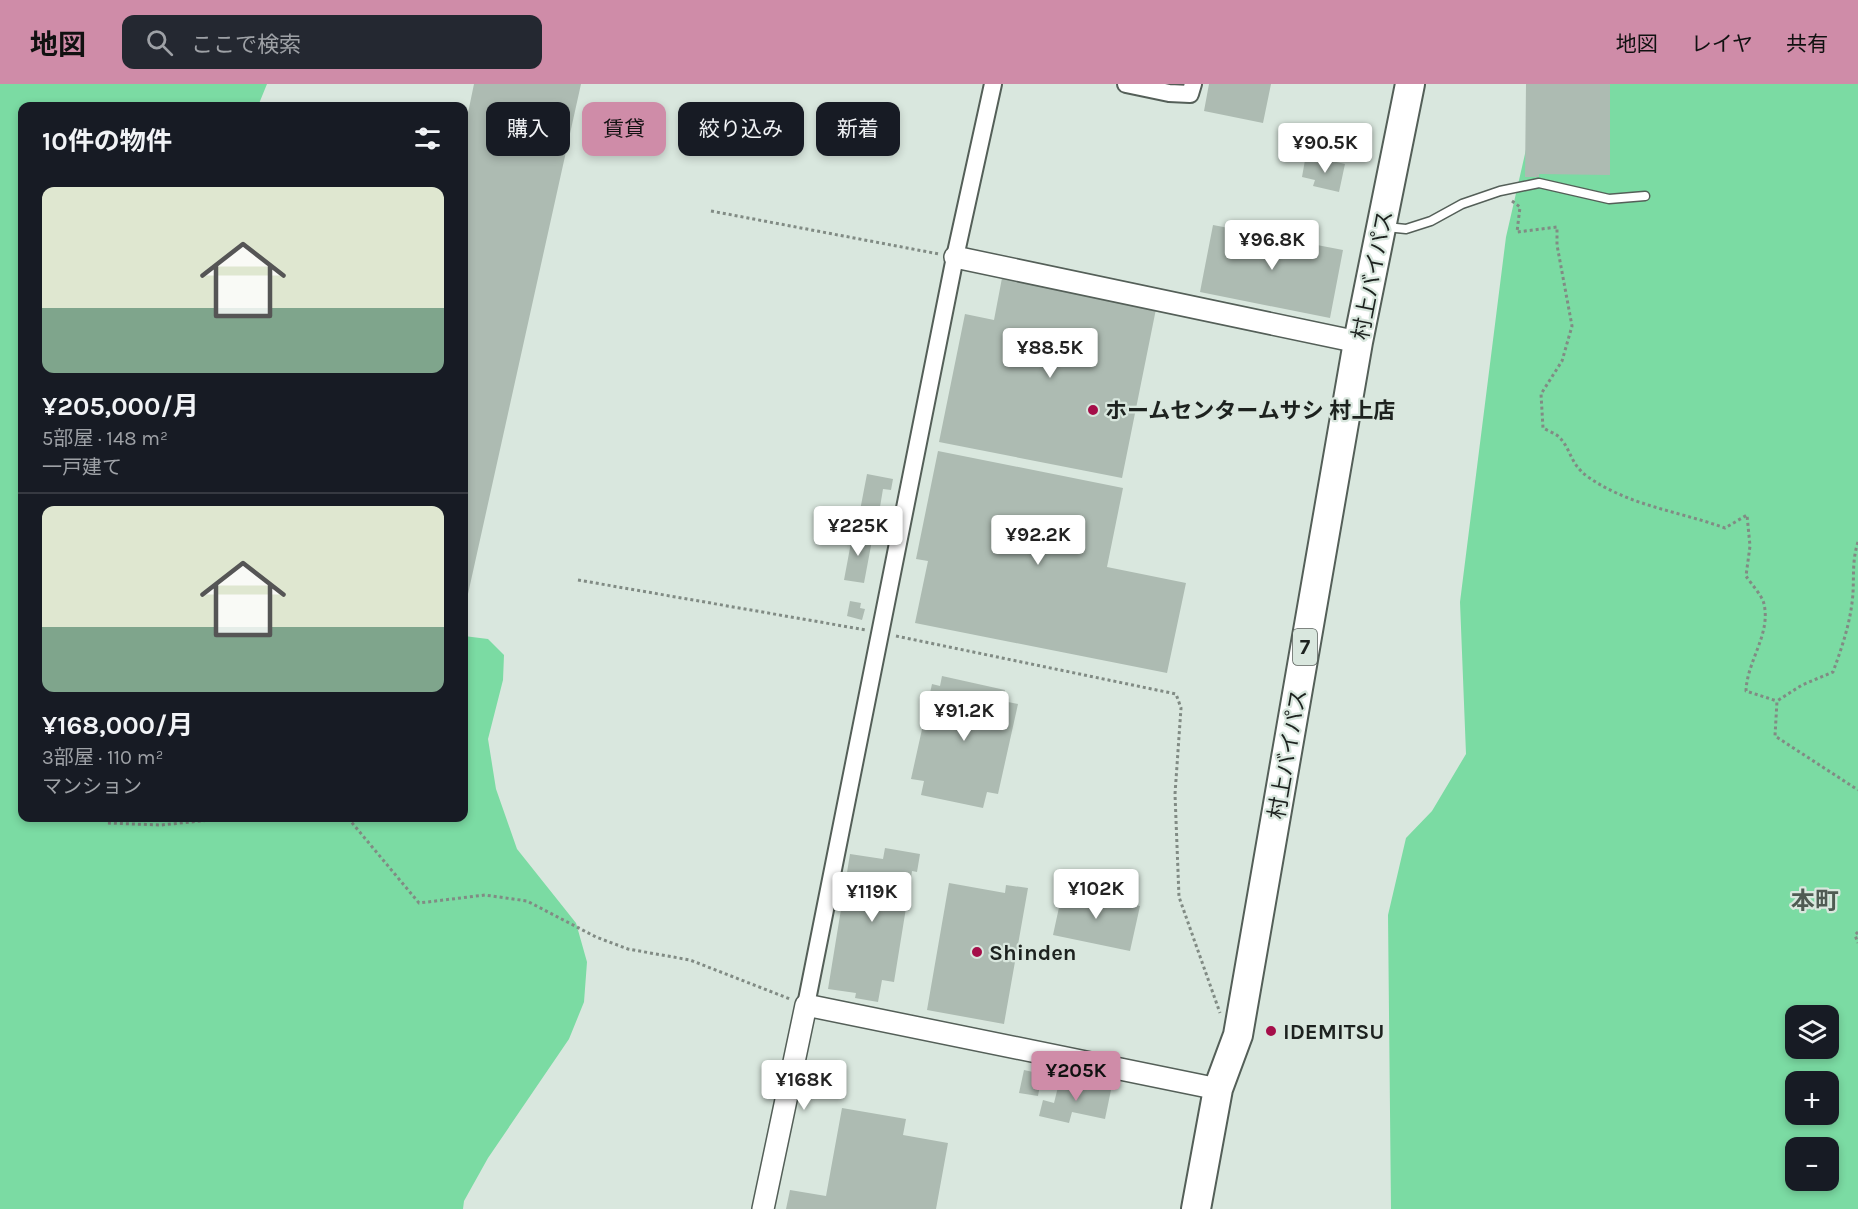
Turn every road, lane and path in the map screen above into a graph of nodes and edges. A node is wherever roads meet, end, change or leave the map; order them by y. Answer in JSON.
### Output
{"nodes":[{"id":1,"x":993,"y":84,"type":"edge"},
{"id":2,"x":1126,"y":84,"type":"edge"},
{"id":3,"x":1193,"y":84,"type":"edge"},
{"id":4,"x":1410,"y":84,"type":"edge"},
{"id":5,"x":1500,"y":191,"type":"junction"},
{"id":6,"x":1645,"y":196,"type":"dead end"},
{"id":7,"x":711,"y":211,"type":"dead end"},
{"id":8,"x":1382,"y":226,"type":"junction"},
{"id":9,"x":955,"y":257,"type":"junction"},
{"id":10,"x":1358,"y":342,"type":"junction"},
{"id":11,"x":1858,"y":542,"type":"edge"},
{"id":12,"x":578,"y":580,"type":"dead end"},
{"id":13,"x":879,"y":632,"type":"junction"},
{"id":14,"x":1777,"y":701,"type":"junction"},
{"id":15,"x":1858,"y":790,"type":"edge"},
{"id":16,"x":106,"y":822,"type":"edge"},
{"id":17,"x":191,"y":822,"type":"edge"},
{"id":18,"x":351,"y":822,"type":"edge"},
{"id":19,"x":1858,"y":932,"type":"edge"},
{"id":20,"x":1858,"y":943,"type":"edge"},
{"id":21,"x":806,"y":1005,"type":"junction"},
{"id":22,"x":1238,"y":1035,"type":"junction"},
{"id":23,"x":1218,"y":1089,"type":"junction"},
{"id":24,"x":763,"y":1209,"type":"edge"},
{"id":25,"x":1196,"y":1209,"type":"edge"}],
"edges":[{"from":1,"to":9,"type":"street"},
{"from":2,"to":3,"type":"street"},
{"from":4,"to":8,"type":"highway","name":"村上バイパス","number":"7"},
{"from":5,"to":6,"type":"lane"},
{"from":5,"to":8,"type":"lane"},
{"from":5,"to":14,"type":"path"},
{"from":7,"to":9,"type":"path"},
{"from":8,"to":10,"type":"highway","name":"村上バイパス","number":"7"},
{"from":9,"to":10,"type":"street"},
{"from":9,"to":13,"type":"street"},
{"from":10,"to":22,"type":"highway","name":"村上バイパス","number":"7"},
{"from":11,"to":14,"type":"path"},
{"from":12,"to":13,"type":"path"},
{"from":13,"to":21,"type":"street"},
{"from":13,"to":22,"type":"path"},
{"from":14,"to":15,"type":"path"},
{"from":16,"to":17,"type":"path"},
{"from":18,"to":21,"type":"path"},
{"from":19,"to":20,"type":"path"},
{"from":21,"to":23,"type":"street"},
{"from":21,"to":24,"type":"street"},
{"from":22,"to":23,"type":"highway","name":"村上バイパス","number":"7"},
{"from":23,"to":25,"type":"highway","name":"村上バイパス","number":"7"}]}
